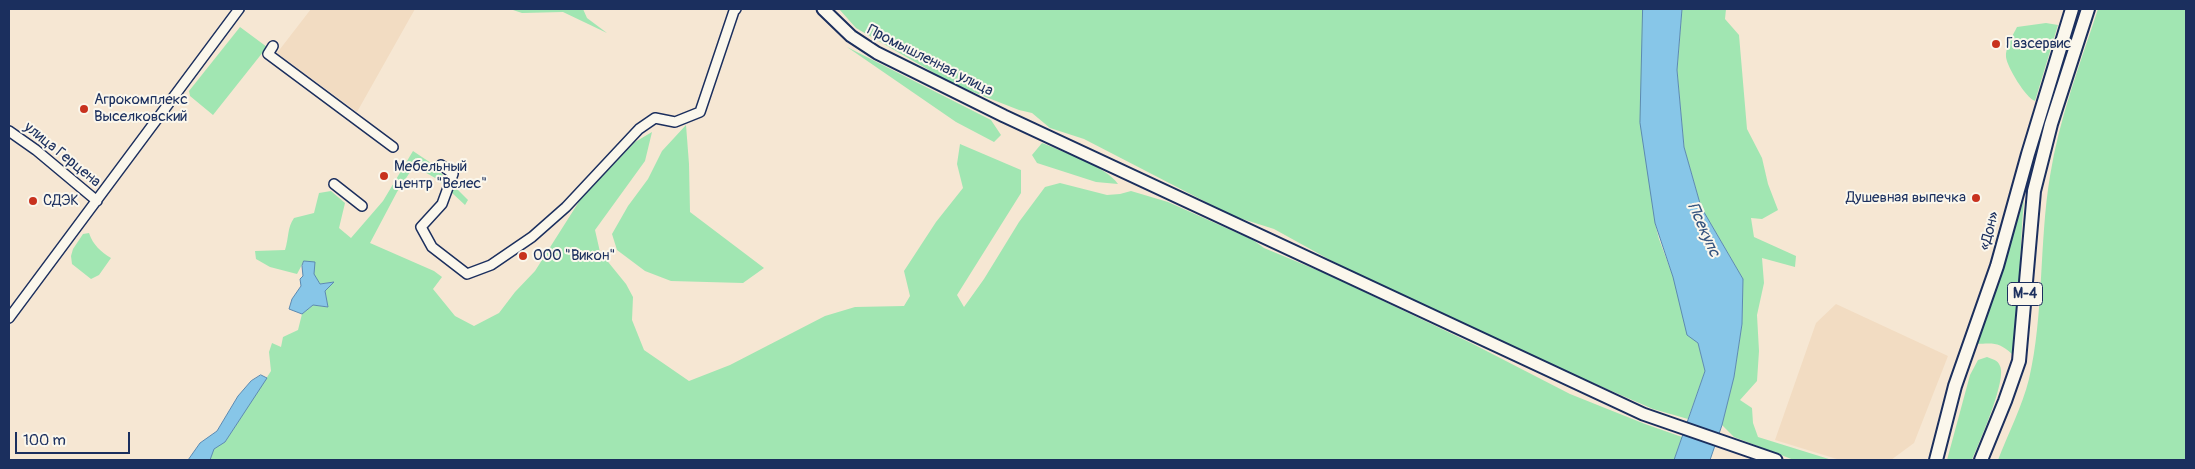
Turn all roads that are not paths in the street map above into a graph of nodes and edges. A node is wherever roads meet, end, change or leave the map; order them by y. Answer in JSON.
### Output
{"nodes":[{"id":1,"x":239,"y":9,"type":"edge"},
{"id":2,"x":736,"y":9,"type":"edge"},
{"id":3,"x":823,"y":9,"type":"edge"},
{"id":4,"x":2072,"y":9,"type":"edge"},
{"id":5,"x":2088,"y":9,"type":"edge"},
{"id":6,"x":273,"y":46,"type":"dead end"},
{"id":7,"x":9,"y":130,"type":"edge"},
{"id":8,"x":393,"y":147,"type":"dead end"},
{"id":9,"x":441,"y":165,"type":"dead end"},
{"id":10,"x":334,"y":184,"type":"dead end"},
{"id":11,"x":97,"y":201,"type":"junction"},
{"id":12,"x":362,"y":206,"type":"dead end"},
{"id":13,"x":9,"y":318,"type":"edge"},
{"id":14,"x":1776,"y":460,"type":"edge"},
{"id":15,"x":1934,"y":460,"type":"edge"},
{"id":16,"x":1981,"y":460,"type":"edge"}],
"edges":[{"from":1,"to":11,"type":"street"},
{"from":2,"to":9,"type":"street"},
{"from":3,"to":14,"type":"main road","name":"Промышленная улица"},
{"from":4,"to":15,"type":"highway","name":"«Дон»","number":"М-4"},
{"from":5,"to":16,"type":"highway","number":"М-4"},
{"from":6,"to":8,"type":"street"},
{"from":7,"to":11,"type":"street","name":"улица Герцена"},
{"from":10,"to":12,"type":"street"},
{"from":11,"to":13,"type":"street"}]}
